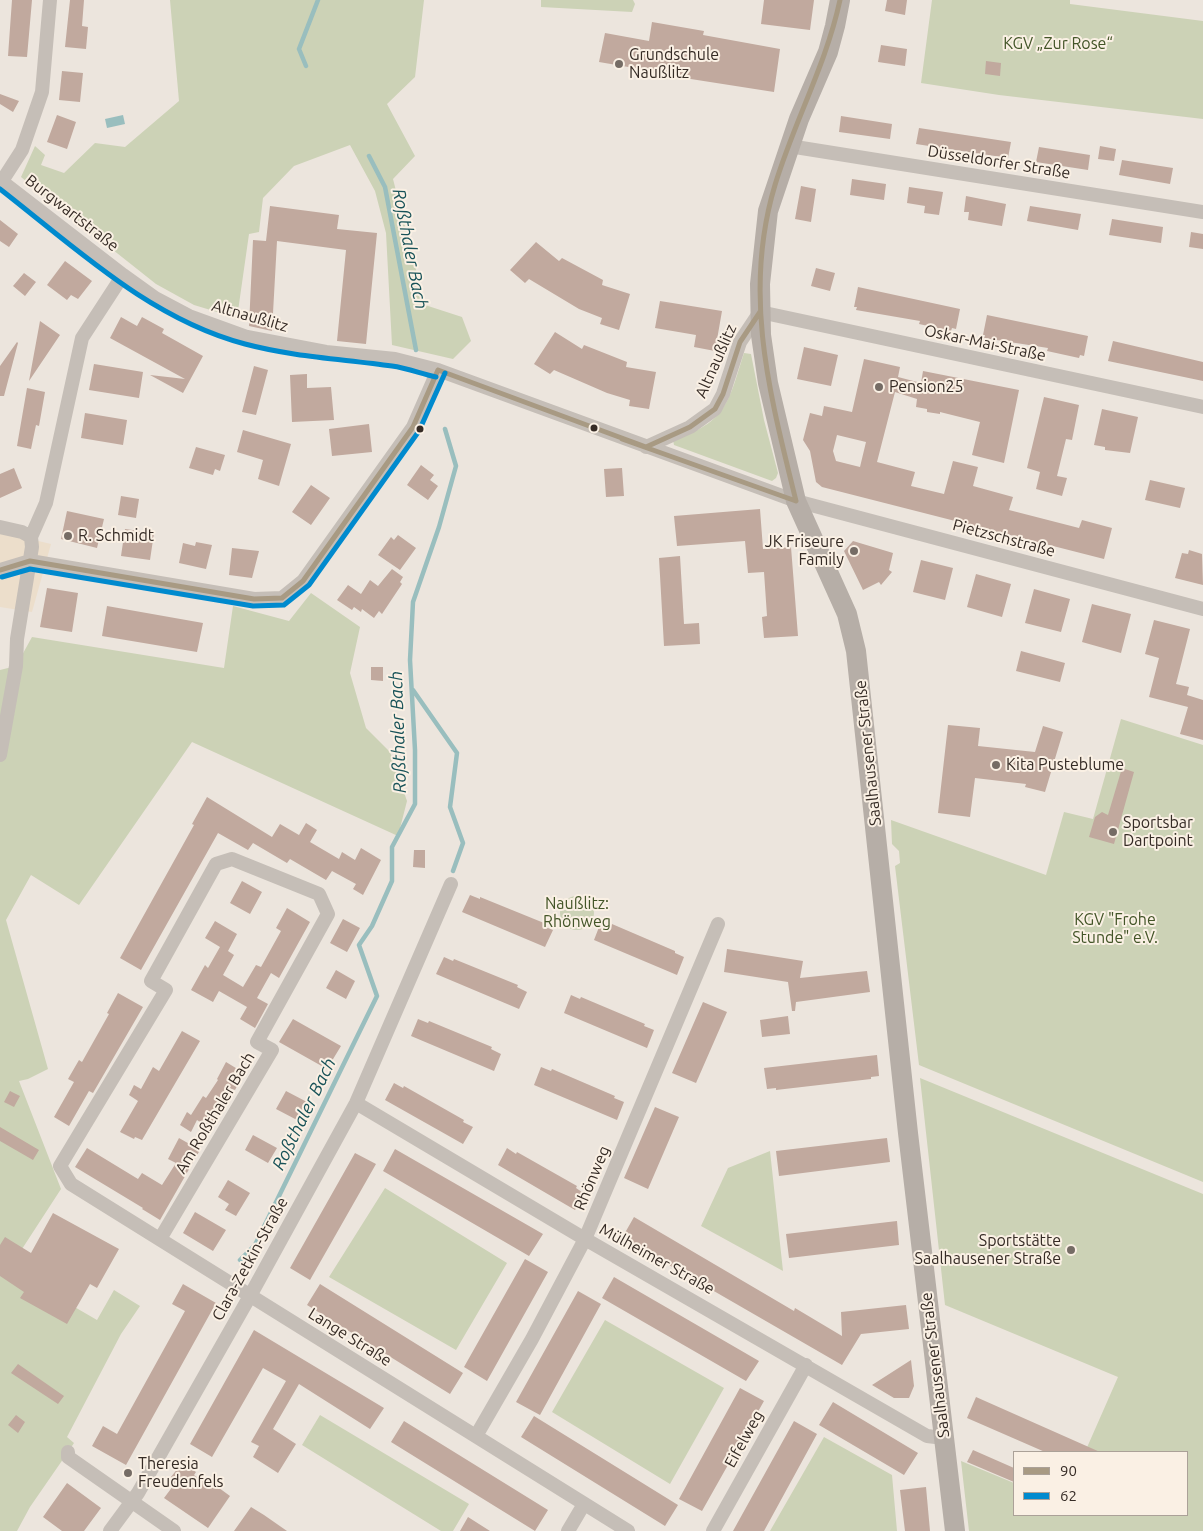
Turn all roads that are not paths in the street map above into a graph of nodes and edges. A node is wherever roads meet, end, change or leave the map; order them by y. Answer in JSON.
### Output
{"nodes":[{"id":1,"x":50,"y":0,"type":"edge"},
{"id":2,"x":840,"y":0,"type":"edge"},
{"id":3,"x":789,"y":146,"type":"junction"},
{"id":4,"x":1,"y":180,"type":"edge"},
{"id":5,"x":1203,"y":212,"type":"edge"},
{"id":6,"x":123,"y":275,"type":"junction"},
{"id":7,"x":760,"y":312,"type":"junction"},
{"id":8,"x":438,"y":370,"type":"junction"},
{"id":9,"x":1203,"y":407,"type":"edge"},
{"id":10,"x":646,"y":447,"type":"junction"},
{"id":11,"x":796,"y":501,"type":"junction"},
{"id":12,"x":0,"y":527,"type":"edge"},
{"id":13,"x":31,"y":537,"type":"junction"},
{"id":14,"x":30,"y":560,"type":"junction"},
{"id":15,"x":0,"y":570,"type":"edge"},
{"id":16,"x":1203,"y":610,"type":"edge"},
{"id":17,"x":0,"y":755,"type":"edge"},
{"id":18,"x":451,"y":884,"type":"dead end"},
{"id":19,"x":718,"y":924,"type":"dead end"},
{"id":20,"x":356,"y":1103,"type":"junction"},
{"id":21,"x":60,"y":1166,"type":"joint"},
{"id":22,"x":160,"y":1239,"type":"junction"},
{"id":23,"x":585,"y":1239,"type":"junction"},
{"id":24,"x":250,"y":1296,"type":"junction"},
{"id":25,"x":806,"y":1365,"type":"junction"},
{"id":26,"x":476,"y":1436,"type":"junction"},
{"id":27,"x":944,"y":1438,"type":"junction"},
{"id":28,"x":68,"y":1452,"type":"dead end"},
{"id":29,"x":132,"y":1501,"type":"junction"},
{"id":30,"x":584,"y":1504,"type":"junction"},
{"id":31,"x":110,"y":1531,"type":"edge"},
{"id":32,"x":174,"y":1531,"type":"edge"},
{"id":33,"x":568,"y":1531,"type":"edge"},
{"id":34,"x":628,"y":1531,"type":"edge"},
{"id":35,"x":713,"y":1531,"type":"edge"},
{"id":36,"x":955,"y":1531,"type":"edge"}],
"edges":[{"from":1,"to":4,"type":"street"},
{"from":2,"to":3,"type":"street","name":"Saalhausener Straße"},
{"from":3,"to":5,"type":"street","name":"Düsseldorfer Straße"},
{"from":3,"to":7,"type":"street","name":"Saalhausener Straße"},
{"from":4,"to":6,"type":"street","name":"Burgwartstraße"},
{"from":6,"to":8,"type":"street","name":"Altnaußlitz"},
{"from":6,"to":13,"type":"street"},
{"from":7,"to":9,"type":"street","name":"Oskar-Mai-Straße"},
{"from":7,"to":10,"type":"street","name":"Altnaußlitz"},
{"from":7,"to":11,"type":"street","name":"Saalhausener Straße"},
{"from":8,"to":10,"type":"street","name":"Altnaußlitz"},
{"from":8,"to":14,"type":"street"},
{"from":10,"to":11,"type":"street","name":"Altnaußlitz"},
{"from":11,"to":16,"type":"street","name":"Pietzschstraße"},
{"from":11,"to":27,"type":"street","name":"Saalhausener Straße"},
{"from":12,"to":13,"type":"street"},
{"from":13,"to":14,"type":"street"},
{"from":14,"to":15,"type":"street"},
{"from":14,"to":17,"type":"street"},
{"from":18,"to":20,"type":"street","name":"Clara-Zetkin-Straße"},
{"from":19,"to":23,"type":"street","name":"Rhönweg"},
{"from":20,"to":23,"type":"street","name":"Mülheimer Straße"},
{"from":20,"to":24,"type":"street","name":"Clara-Zetkin-Straße"},
{"from":21,"to":22,"type":"street","name":"Lange Straße"},
{"from":21,"to":22,"type":"street","name":"Am Roßthaler Bach"},
{"from":22,"to":24,"type":"street","name":"Lange Straße"},
{"from":23,"to":25,"type":"street","name":"Mülheimer Straße"},
{"from":23,"to":26,"type":"street","name":"Rhönweg"},
{"from":24,"to":26,"type":"street","name":"Lange Straße"},
{"from":24,"to":29,"type":"street","name":"Clara-Zetkin-Straße"},
{"from":25,"to":27,"type":"street","name":"Mülheimer Straße"},
{"from":25,"to":35,"type":"street","name":"Eifelweg"},
{"from":26,"to":30,"type":"street","name":"Lange Straße"},
{"from":27,"to":36,"type":"street","name":"Saalhausener Straße"},
{"from":28,"to":29,"type":"street"},
{"from":29,"to":31,"type":"street","name":"Clara-Zetkin-Straße"},
{"from":29,"to":32,"type":"street"},
{"from":30,"to":33,"type":"street"},
{"from":30,"to":34,"type":"street","name":"Lange Straße"}]}
